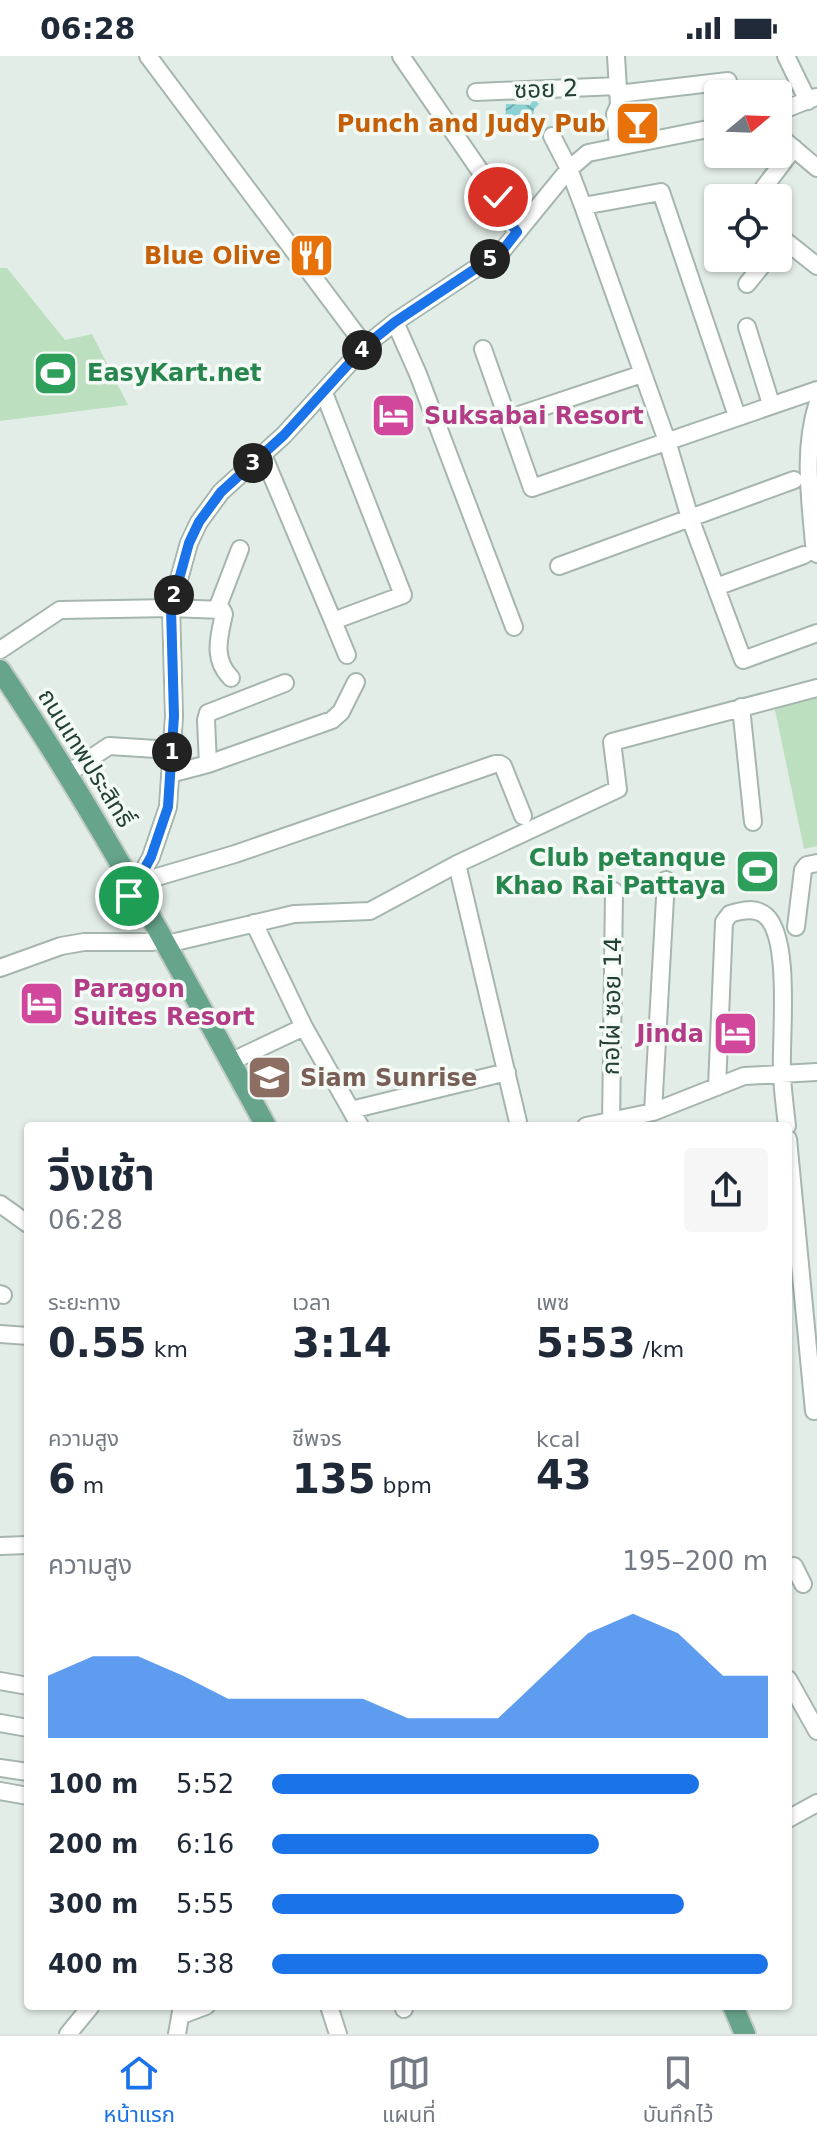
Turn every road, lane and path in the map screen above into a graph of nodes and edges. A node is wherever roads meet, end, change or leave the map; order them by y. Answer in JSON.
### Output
{"nodes":[{"id":1,"x":148,"y":56,"type":"edge"},
{"id":2,"x":401,"y":56,"type":"edge"},
{"id":3,"x":616,"y":56,"type":"edge"},
{"id":4,"x":786,"y":56,"type":"edge"},
{"id":5,"x":704,"y":84,"type":"edge"},
{"id":6,"x":476,"y":92,"type":"dead end"},
{"id":7,"x":618,"y":95,"type":"junction"},
{"id":8,"x":813,"y":99,"type":"edge"},
{"id":9,"x":792,"y":107,"type":"edge"},
{"id":10,"x":704,"y":130,"type":"edge"},
{"id":11,"x":552,"y":136,"type":"dead end"},
{"id":12,"x":623,"y":144,"type":"junction"},
{"id":13,"x":794,"y":148,"type":"joint"},
{"id":14,"x":817,"y":168,"type":"edge"},
{"id":15,"x":569,"y":169,"type":"junction"},
{"id":16,"x":767,"y":184,"type":"edge"},
{"id":17,"x":583,"y":206,"type":"junction"},
{"id":18,"x":520,"y":228,"type":"junction"},
{"id":19,"x":792,"y":248,"type":"edge"},
{"id":20,"x":817,"y":266,"type":"edge"},
{"id":21,"x":757,"y":272,"type":"edge"},
{"id":22,"x":747,"y":284,"type":"dead end"},
{"id":23,"x":395,"y":322,"type":"junction"},
{"id":24,"x":747,"y":327,"type":"dead end"},
{"id":25,"x":365,"y":346,"type":"junction"},
{"id":26,"x":483,"y":349,"type":"dead end"},
{"id":27,"x":642,"y":374,"type":"junction"},
{"id":28,"x":817,"y":390,"type":"edge"},
{"id":29,"x":324,"y":393,"type":"junction"},
{"id":30,"x":771,"y":404,"type":"junction"},
{"id":31,"x":817,"y":405,"type":"edge"},
{"id":32,"x":737,"y":416,"type":"junction"},
{"id":33,"x":507,"y":419,"type":"junction"},
{"id":34,"x":667,"y":441,"type":"junction"},
{"id":35,"x":263,"y":455,"type":"junction"},
{"id":36,"x":794,"y":480,"type":"dead end"},
{"id":37,"x":690,"y":518,"type":"junction"},
{"id":38,"x":240,"y":549,"type":"dead end"},
{"id":39,"x":811,"y":554,"type":"edge"},
{"id":40,"x":559,"y":566,"type":"dead end"},
{"id":41,"x":716,"y":587,"type":"junction"},
{"id":42,"x":171,"y":608,"type":"junction"},
{"id":43,"x":217,"y":609,"type":"junction"},
{"id":44,"x":333,"y":621,"type":"junction"},
{"id":45,"x":514,"y":627,"type":"dead end"},
{"id":46,"x":817,"y":633,"type":"edge"},
{"id":47,"x":0,"y":650,"type":"edge"},
{"id":48,"x":347,"y":655,"type":"dead end"},
{"id":49,"x":0,"y":670,"type":"edge"},
{"id":50,"x":231,"y":678,"type":"dead end"},
{"id":51,"x":356,"y":682,"type":"dead end"},
{"id":52,"x":285,"y":683,"type":"dead end"},
{"id":53,"x":817,"y":688,"type":"edge"},
{"id":54,"x":0,"y":692,"type":"edge"},
{"id":55,"x":741,"y":707,"type":"junction"},
{"id":56,"x":172,"y":750,"type":"junction"},
{"id":57,"x":208,"y":764,"type":"junction"},
{"id":58,"x":67,"y":774,"type":"junction"},
{"id":59,"x":170,"y":774,"type":"junction"},
{"id":60,"x":523,"y":816,"type":"dead end"},
{"id":61,"x":753,"y":822,"type":"dead end"},
{"id":62,"x":817,"y":863,"type":"edge"},
{"id":63,"x":457,"y":864,"type":"junction"},
{"id":64,"x":666,"y":880,"type":"dead end"},
{"id":65,"x":134,"y":885,"type":"junction"},
{"id":66,"x":614,"y":891,"type":"dead end"},
{"id":67,"x":254,"y":923,"type":"junction"},
{"id":68,"x":796,"y":927,"type":"dead end"},
{"id":69,"x":160,"y":943,"type":"junction"},
{"id":70,"x":0,"y":968,"type":"edge"},
{"id":71,"x":304,"y":1027,"type":"junction"},
{"id":72,"x":230,"y":1062,"type":"junction"},
{"id":73,"x":507,"y":1072,"type":"junction"},
{"id":74,"x":817,"y":1072,"type":"edge"},
{"id":75,"x":782,"y":1075,"type":"junction"},
{"id":76,"x":717,"y":1087,"type":"junction"},
{"id":77,"x":351,"y":1110,"type":"junction"},
{"id":78,"x":653,"y":1112,"type":"junction"},
{"id":79,"x":248,"y":1122,"type":"edge"},
{"id":80,"x":264,"y":1122,"type":"edge"},
{"id":81,"x":358,"y":1122,"type":"edge"},
{"id":82,"x":518,"y":1122,"type":"edge"},
{"id":83,"x":611,"y":1122,"type":"edge"},
{"id":84,"x":618,"y":1122,"type":"edge"},
{"id":85,"x":787,"y":1122,"type":"edge"},
{"id":86,"x":792,"y":1181,"type":"edge"},
{"id":87,"x":0,"y":1204,"type":"edge"},
{"id":88,"x":24,"y":1221,"type":"edge"},
{"id":89,"x":0,"y":1334,"type":"edge"},
{"id":90,"x":24,"y":1336,"type":"edge"},
{"id":91,"x":814,"y":1411,"type":"dead end"},
{"id":92,"x":24,"y":1545,"type":"edge"},
{"id":93,"x":0,"y":1546,"type":"edge"},
{"id":94,"x":792,"y":1567,"type":"edge"},
{"id":95,"x":803,"y":1584,"type":"dead end"},
{"id":96,"x":0,"y":1681,"type":"edge"},
{"id":97,"x":24,"y":1685,"type":"edge"},
{"id":98,"x":792,"y":1686,"type":"edge"},
{"id":99,"x":0,"y":1723,"type":"edge"},
{"id":100,"x":24,"y":1727,"type":"edge"},
{"id":101,"x":817,"y":1731,"type":"edge"},
{"id":102,"x":0,"y":1768,"type":"edge"},
{"id":103,"x":24,"y":1771,"type":"edge"},
{"id":104,"x":0,"y":1791,"type":"edge"},
{"id":105,"x":24,"y":1795,"type":"edge"},
{"id":106,"x":817,"y":1803,"type":"edge"},
{"id":107,"x":792,"y":1817,"type":"edge"},
{"id":108,"x":88,"y":2010,"type":"edge"},
{"id":109,"x":182,"y":2010,"type":"edge"},
{"id":110,"x":330,"y":2010,"type":"edge"},
{"id":111,"x":722,"y":2010,"type":"edge"},
{"id":112,"x":735,"y":2010,"type":"edge"},
{"id":113,"x":68,"y":2034,"type":"edge"},
{"id":114,"x":177,"y":2034,"type":"edge"},
{"id":115,"x":338,"y":2034,"type":"edge"},
{"id":116,"x":732,"y":2034,"type":"edge"},
{"id":117,"x":745,"y":2034,"type":"edge"}],
"edges":[{"from":1,"to":25,"type":"street"},
{"from":2,"to":18,"type":"street"},
{"from":3,"to":7,"type":"street"},
{"from":4,"to":8,"type":"street"},
{"from":5,"to":7,"type":"street","name":"ซอย 2"},
{"from":6,"to":7,"type":"street","name":"ซอย 2"},
{"from":7,"to":12,"type":"street"},
{"from":8,"to":9,"type":"street"},
{"from":10,"to":12,"type":"street"},
{"from":11,"to":15,"type":"street"},
{"from":12,"to":15,"type":"street"},
{"from":13,"to":14,"type":"street"},
{"from":13,"to":16,"type":"street"},
{"from":15,"to":17,"type":"street"},
{"from":15,"to":18,"type":"street"},
{"from":17,"to":27,"type":"street"},
{"from":17,"to":32,"type":"street"},
{"from":18,"to":23,"type":"street"},
{"from":19,"to":20,"type":"street"},
{"from":21,"to":22,"type":"street"},
{"from":23,"to":25,"type":"street"},
{"from":23,"to":45,"type":"street"},
{"from":24,"to":30,"type":"street"},
{"from":25,"to":29,"type":"street"},
{"from":26,"to":33,"type":"street"},
{"from":27,"to":33,"type":"street"},
{"from":27,"to":34,"type":"street"},
{"from":28,"to":30,"type":"street"},
{"from":29,"to":35,"type":"street"},
{"from":29,"to":44,"type":"street"},
{"from":30,"to":32,"type":"street"},
{"from":31,"to":39,"type":"street"},
{"from":32,"to":34,"type":"street"},
{"from":33,"to":34,"type":"street"},
{"from":34,"to":37,"type":"street"},
{"from":35,"to":42,"type":"street"},
{"from":35,"to":44,"type":"street"},
{"from":36,"to":37,"type":"street"},
{"from":37,"to":40,"type":"street"},
{"from":37,"to":41,"type":"street"},
{"from":38,"to":43,"type":"street"},
{"from":39,"to":41,"type":"street"},
{"from":41,"to":46,"type":"street"},
{"from":42,"to":43,"type":"street"},
{"from":42,"to":47,"type":"street"},
{"from":42,"to":56,"type":"street"},
{"from":43,"to":50,"type":"street"},
{"from":44,"to":48,"type":"street"},
{"from":49,"to":58,"type":"main road","name":"ถนนเทพประสิทธิ์"},
{"from":51,"to":57,"type":"street"},
{"from":52,"to":57,"type":"street"},
{"from":53,"to":55,"type":"street"},
{"from":54,"to":65,"type":"main road","name":"ถนนเทพประสิทธิ์"},
{"from":55,"to":61,"type":"street"},
{"from":55,"to":63,"type":"street"},
{"from":56,"to":58,"type":"street"},
{"from":56,"to":59,"type":"street"},
{"from":57,"to":59,"type":"street"},
{"from":58,"to":65,"type":"main road","name":"ถนนเทพประสิทธิ์"},
{"from":59,"to":65,"type":"street"},
{"from":60,"to":65,"type":"street"},
{"from":62,"to":68,"type":"street"},
{"from":63,"to":67,"type":"street"},
{"from":63,"to":73,"type":"street"},
{"from":64,"to":78,"type":"street"},
{"from":65,"to":69,"type":"main road","name":"ถนนเทพประสิทธิ์"},
{"from":66,"to":83,"type":"street","name":"กอไผ่ ซอย 14"},
{"from":67,"to":69,"type":"street"},
{"from":67,"to":71,"type":"street"},
{"from":69,"to":70,"type":"street"},
{"from":69,"to":72,"type":"main road","name":"ถนนเทพประสิทธิ์"},
{"from":69,"to":79,"type":"main road","name":"ถนนเทพประสิทธิ์"},
{"from":71,"to":72,"type":"street"},
{"from":71,"to":77,"type":"street"},
{"from":72,"to":80,"type":"main road","name":"ถนนเทพประสิทธิ์"},
{"from":73,"to":77,"type":"street"},
{"from":73,"to":82,"type":"street"},
{"from":74,"to":75,"type":"street"},
{"from":75,"to":76,"type":"street"},
{"from":75,"to":76,"type":"street"},
{"from":75,"to":85,"type":"street"},
{"from":76,"to":78,"type":"street"},
{"from":77,"to":81,"type":"street"},
{"from":78,"to":84,"type":"street"},
{"from":86,"to":91,"type":"street"},
{"from":87,"to":88,"type":"street"},
{"from":89,"to":90,"type":"street"},
{"from":92,"to":93,"type":"street"},
{"from":94,"to":95,"type":"street"},
{"from":96,"to":97,"type":"street"},
{"from":98,"to":101,"type":"street"},
{"from":99,"to":100,"type":"street"},
{"from":102,"to":103,"type":"street"},
{"from":104,"to":105,"type":"street"},
{"from":106,"to":107,"type":"street"},
{"from":108,"to":113,"type":"street"},
{"from":109,"to":114,"type":"street"},
{"from":110,"to":115,"type":"street"},
{"from":111,"to":116,"type":"main road"},
{"from":112,"to":117,"type":"main road"}]}
